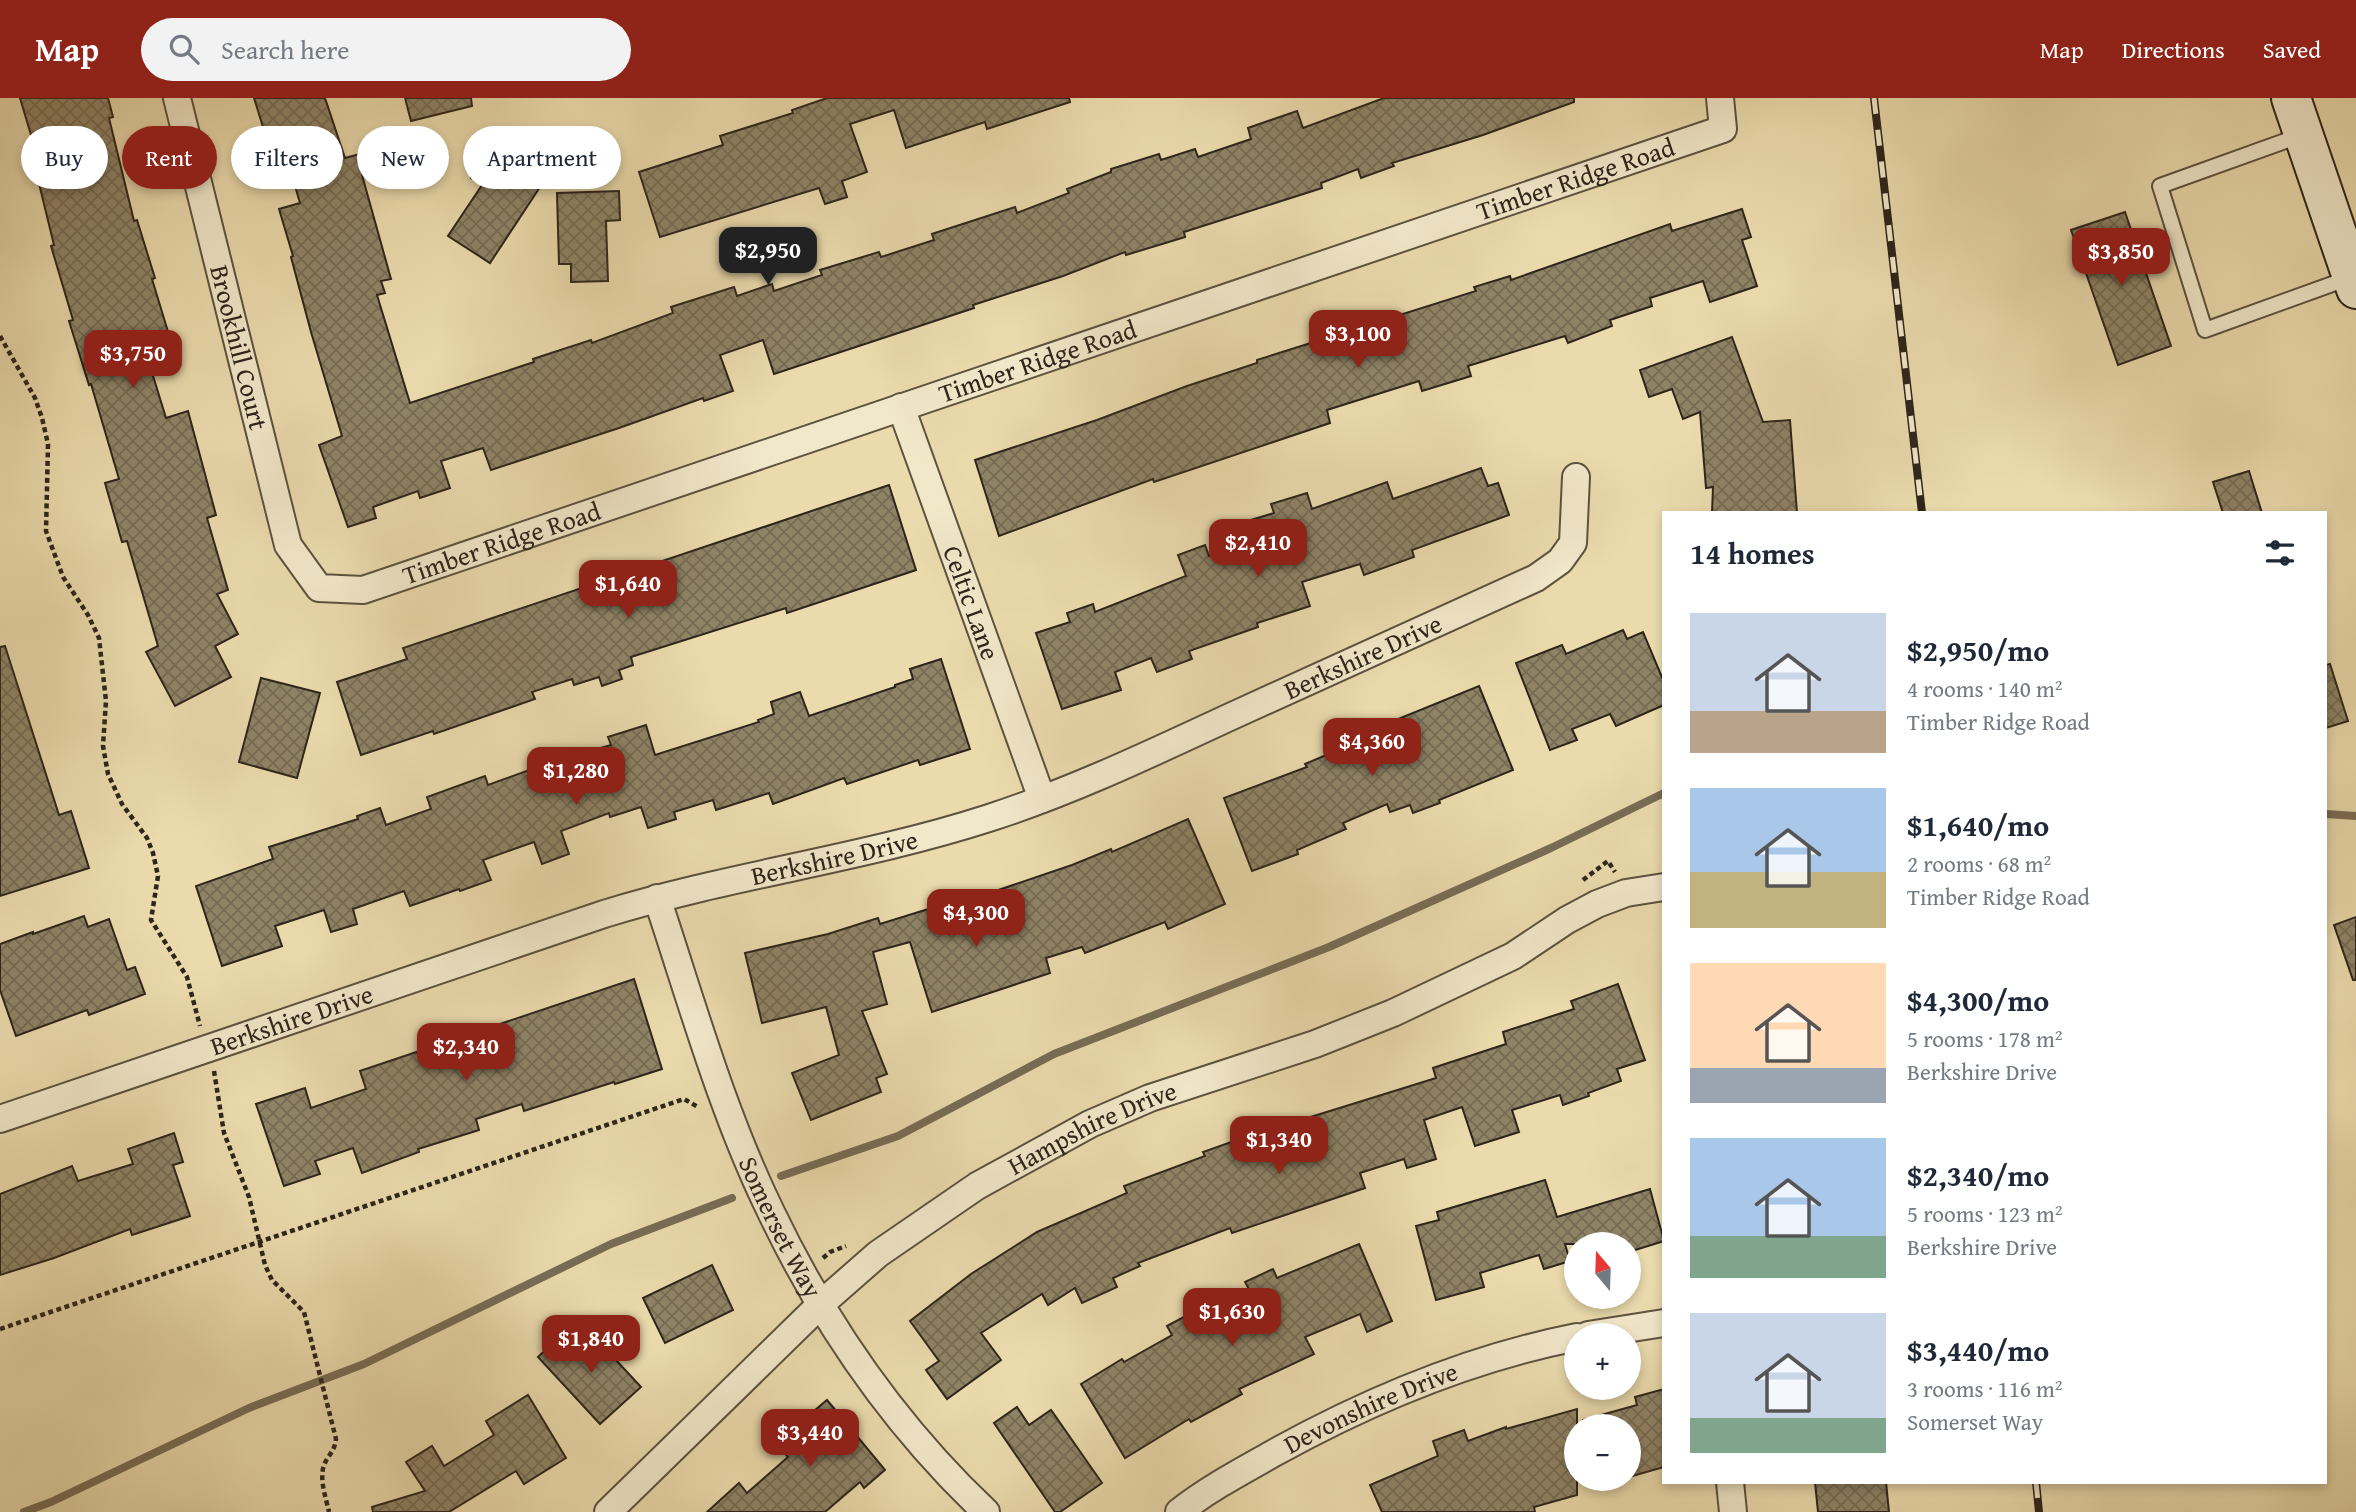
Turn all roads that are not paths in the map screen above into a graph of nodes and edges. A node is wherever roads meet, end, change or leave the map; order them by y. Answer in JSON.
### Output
{"nodes":[{"id":1,"x":177,"y":98,"type":"edge"},
{"id":2,"x":1720,"y":98,"type":"edge"},
{"id":3,"x":2291,"y":98,"type":"edge"},
{"id":4,"x":2303,"y":134,"type":"junction"},
{"id":5,"x":2354,"y":283,"type":"edge"},
{"id":6,"x":901,"y":407,"type":"junction"},
{"id":7,"x":1576,"y":477,"type":"dead end"},
{"id":8,"x":319,"y":588,"type":"joint"},
{"id":9,"x":1042,"y":799,"type":"junction"},
{"id":10,"x":1662,"y":887,"type":"edge"},
{"id":11,"x":657,"y":898,"type":"junction"},
{"id":12,"x":0,"y":1119,"type":"edge"},
{"id":13,"x":821,"y":1304,"type":"junction"},
{"id":14,"x":1662,"y":1322,"type":"edge"},
{"id":15,"x":1641,"y":1326,"type":"edge"},
{"id":16,"x":1564,"y":1341,"type":"edge"},
{"id":17,"x":1730,"y":1484,"type":"edge"},
{"id":18,"x":608,"y":1512,"type":"edge"},
{"id":19,"x":986,"y":1512,"type":"edge"},
{"id":20,"x":1179,"y":1512,"type":"edge"},
{"id":21,"x":1733,"y":1512,"type":"edge"}],
"edges":[{"from":1,"to":8,"type":"street","name":"Brookhill Court"},
{"from":2,"to":6,"type":"street","name":"Timber Ridge Road"},
{"from":3,"to":4,"type":"street"},
{"from":4,"to":5,"type":"street"},
{"from":4,"to":5,"type":"lane"},
{"from":6,"to":8,"type":"street","name":"Timber Ridge Road"},
{"from":6,"to":9,"type":"street","name":"Celtic Lane"},
{"from":7,"to":9,"type":"street","name":"Berkshire Drive"},
{"from":9,"to":11,"type":"street","name":"Berkshire Drive"},
{"from":10,"to":13,"type":"street","name":"Hampshire Drive"},
{"from":11,"to":12,"type":"street","name":"Berkshire Drive"},
{"from":11,"to":13,"type":"street","name":"Somerset Way"},
{"from":13,"to":18,"type":"street","name":"Hampshire Drive"},
{"from":13,"to":19,"type":"street","name":"Somerset Way"},
{"from":14,"to":15,"type":"street"},
{"from":16,"to":20,"type":"street","name":"Devonshire Drive"},
{"from":17,"to":21,"type":"street"}]}
